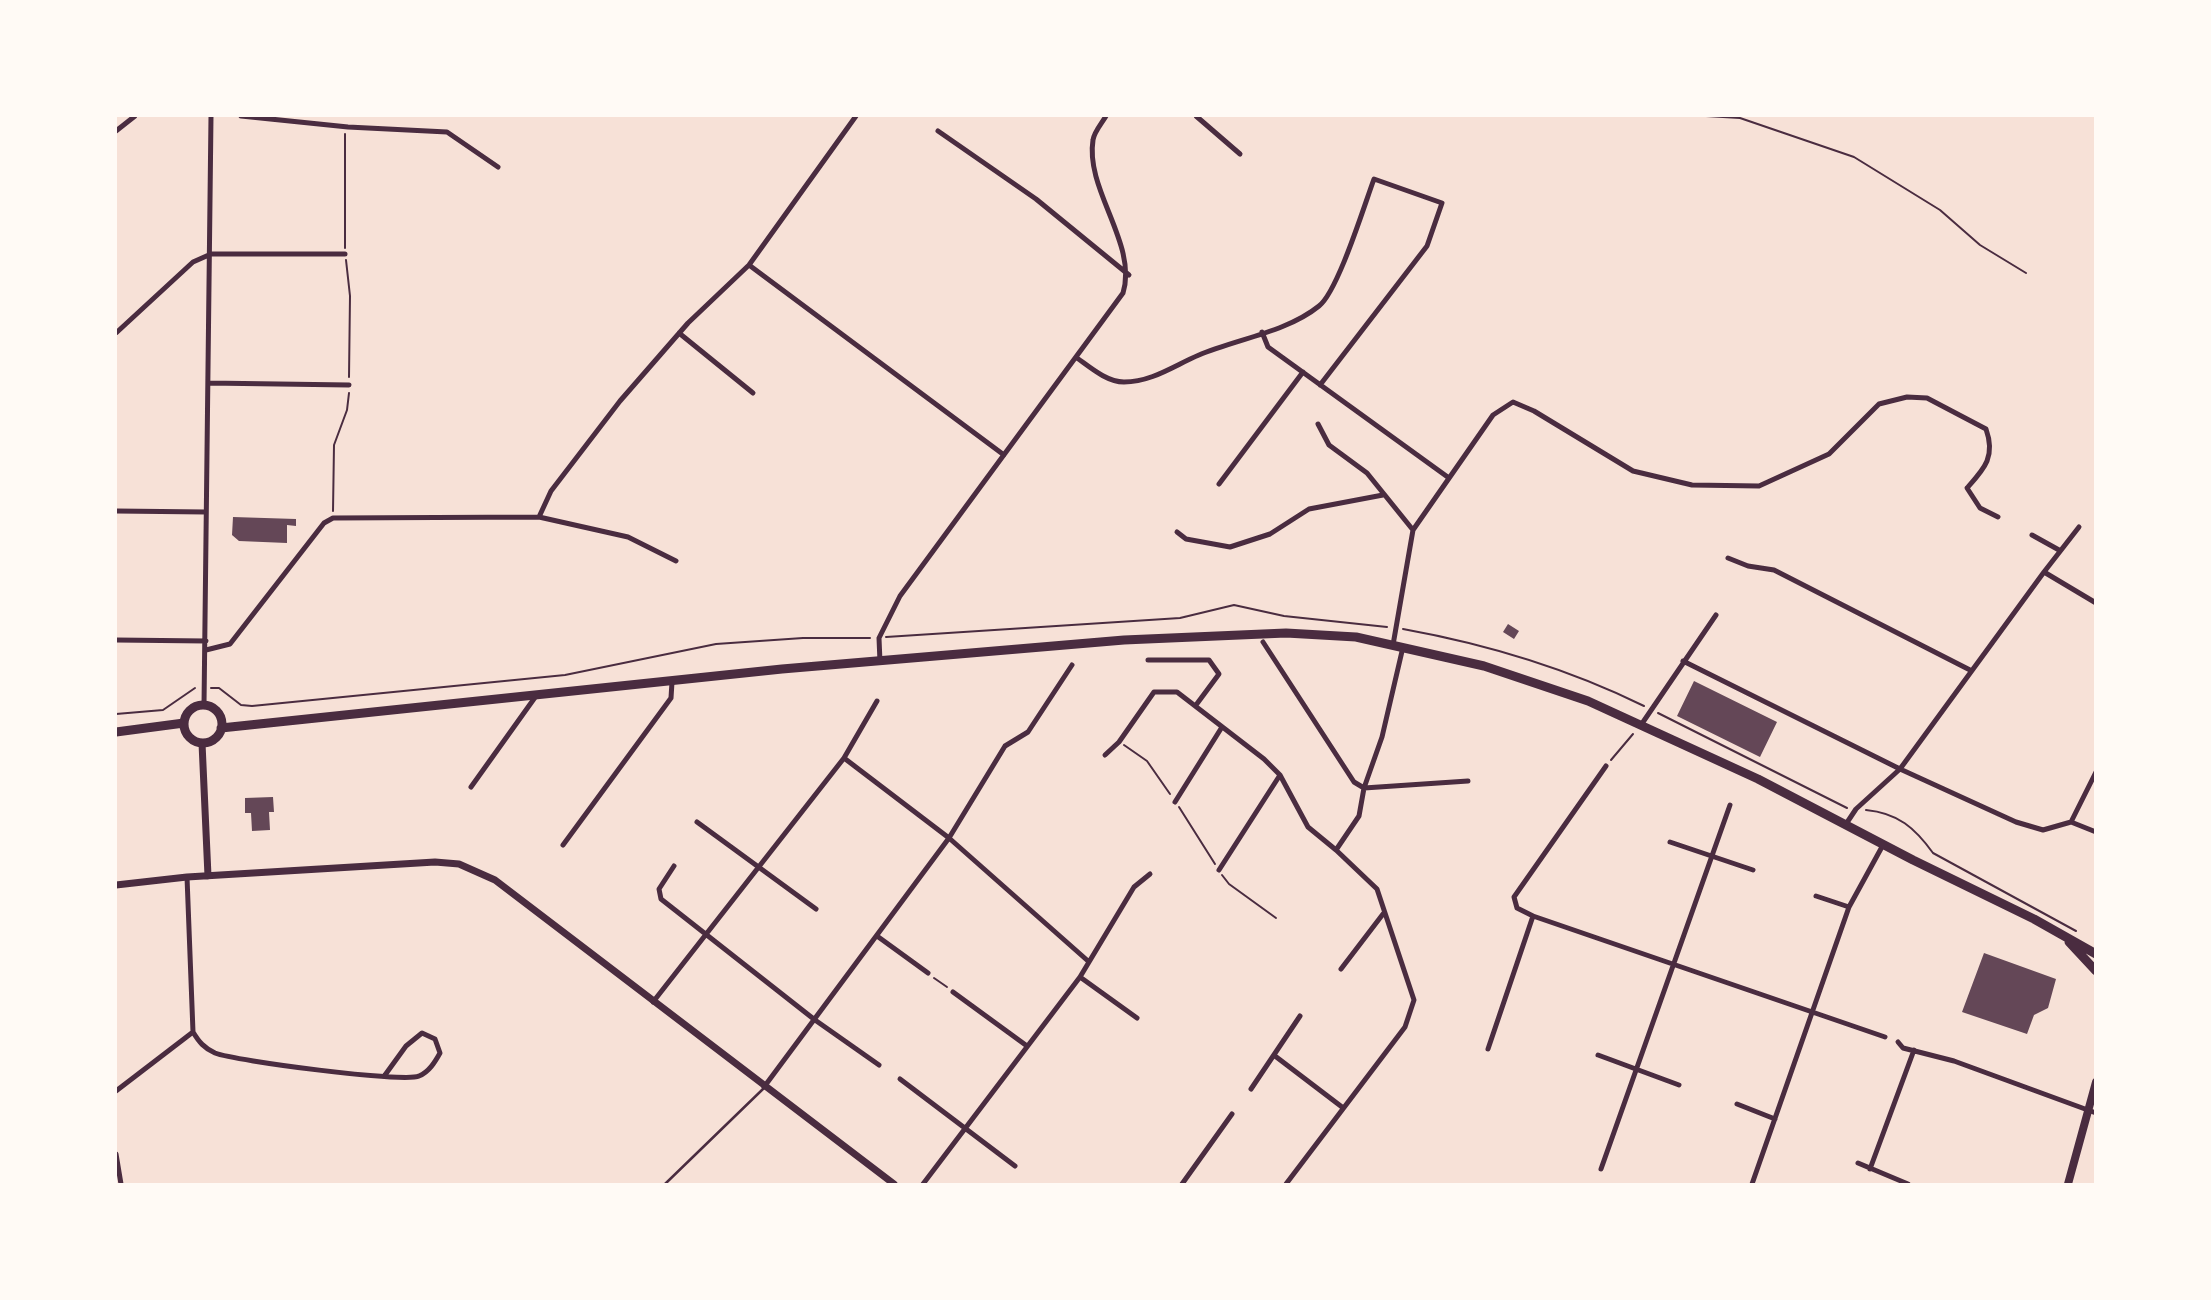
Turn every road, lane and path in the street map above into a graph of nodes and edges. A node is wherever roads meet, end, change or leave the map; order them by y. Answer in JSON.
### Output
{"nodes":[{"id":1,"x":135,"y":116,"type":"edge"},
{"id":2,"x":211,"y":116,"type":"edge"},
{"id":3,"x":241,"y":116,"type":"edge"},
{"id":4,"x":856,"y":116,"type":"edge"},
{"id":5,"x":1105,"y":116,"type":"edge"},
{"id":6,"x":1196,"y":116,"type":"edge"},
{"id":7,"x":1706,"y":116,"type":"edge"},
{"id":8,"x":345,"y":126,"type":"junction"},
{"id":9,"x":116,"y":131,"type":"edge"},
{"id":10,"x":938,"y":131,"type":"dead end"},
{"id":11,"x":1240,"y":154,"type":"dead end"},
{"id":12,"x":498,"y":167,"type":"dead end"},
{"id":13,"x":211,"y":254,"type":"junction"},
{"id":14,"x":345,"y":254,"type":"junction"},
{"id":15,"x":750,"y":265,"type":"junction"},
{"id":16,"x":2026,"y":274,"type":"dead end"},
{"id":17,"x":1129,"y":275,"type":"junction"},
{"id":18,"x":1262,"y":332,"type":"junction"},
{"id":19,"x":116,"y":333,"type":"edge"},
{"id":20,"x":680,"y":333,"type":"junction"},
{"id":21,"x":1077,"y":358,"type":"junction"},
{"id":22,"x":1303,"y":372,"type":"junction"},
{"id":23,"x":208,"y":383,"type":"junction"},
{"id":24,"x":349,"y":385,"type":"junction"},
{"id":25,"x":1320,"y":385,"type":"junction"},
{"id":26,"x":753,"y":393,"type":"dead end"},
{"id":27,"x":1318,"y":424,"type":"dead end"},
{"id":28,"x":1003,"y":455,"type":"junction"},
{"id":29,"x":1449,"y":478,"type":"junction"},
{"id":30,"x":1219,"y":484,"type":"dead end"},
{"id":31,"x":1383,"y":495,"type":"junction"},
{"id":32,"x":116,"y":511,"type":"edge"},
{"id":33,"x":334,"y":511,"type":"dead end"},
{"id":34,"x":206,"y":512,"type":"junction"},
{"id":35,"x":539,"y":517,"type":"junction"},
{"id":36,"x":1998,"y":517,"type":"dead end"},
{"id":37,"x":2079,"y":527,"type":"dead end"},
{"id":38,"x":1413,"y":530,"type":"junction"},
{"id":39,"x":1177,"y":532,"type":"dead end"},
{"id":40,"x":2032,"y":535,"type":"dead end"},
{"id":41,"x":2059,"y":550,"type":"junction"},
{"id":42,"x":1728,"y":558,"type":"dead end"},
{"id":43,"x":676,"y":561,"type":"dead end"},
{"id":44,"x":2044,"y":572,"type":"junction"},
{"id":45,"x":2095,"y":603,"type":"edge"},
{"id":46,"x":1716,"y":615,"type":"dead end"},
{"id":47,"x":1396,"y":628,"type":"junction"},
{"id":48,"x":879,"y":638,"type":"junction"},
{"id":49,"x":116,"y":640,"type":"edge"},
{"id":50,"x":206,"y":641,"type":"junction"},
{"id":51,"x":1263,"y":642,"type":"dead end"},
{"id":52,"x":1398,"y":646,"type":"junction"},
{"id":53,"x":206,"y":650,"type":"junction"},
{"id":54,"x":1148,"y":660,"type":"dead end"},
{"id":55,"x":1683,"y":661,"type":"junction"},
{"id":56,"x":880,"y":663,"type":"junction"},
{"id":57,"x":1072,"y":665,"type":"dead end"},
{"id":58,"x":1970,"y":670,"type":"junction"},
{"id":59,"x":672,"y":682,"type":"junction"},
{"id":60,"x":206,"y":688,"type":"junction"},
{"id":61,"x":536,"y":696,"type":"junction"},
{"id":62,"x":877,"y":701,"type":"dead end"},
{"id":63,"x":204,"y":705,"type":"junction"},
{"id":64,"x":1196,"y":705,"type":"junction"},
{"id":65,"x":1650,"y":709,"type":"junction"},
{"id":66,"x":116,"y":714,"type":"edge"},
{"id":67,"x":184,"y":723,"type":"junction"},
{"id":68,"x":1641,"y":725,"type":"junction"},
{"id":69,"x":1223,"y":727,"type":"junction"},
{"id":70,"x":221,"y":728,"type":"junction"},
{"id":71,"x":116,"y":732,"type":"edge"},
{"id":72,"x":1633,"y":734,"type":"dead end"},
{"id":73,"x":1119,"y":742,"type":"junction"},
{"id":74,"x":202,"y":743,"type":"junction"},
{"id":75,"x":1105,"y":755,"type":"dead end"},
{"id":76,"x":844,"y":758,"type":"junction"},
{"id":77,"x":1606,"y":766,"type":"joint"},
{"id":78,"x":1900,"y":769,"type":"junction"},
{"id":79,"x":2095,"y":772,"type":"edge"},
{"id":80,"x":1280,"y":775,"type":"junction"},
{"id":81,"x":1468,"y":781,"type":"dead end"},
{"id":82,"x":471,"y":787,"type":"dead end"},
{"id":83,"x":1364,"y":789,"type":"junction"},
{"id":84,"x":1175,"y":802,"type":"junction"},
{"id":85,"x":1730,"y":805,"type":"dead end"},
{"id":86,"x":1856,"y":809,"type":"junction"},
{"id":87,"x":697,"y":822,"type":"dead end"},
{"id":88,"x":2071,"y":822,"type":"junction"},
{"id":89,"x":1846,"y":824,"type":"junction"},
{"id":90,"x":2095,"y":832,"type":"edge"},
{"id":91,"x":949,"y":838,"type":"junction"},
{"id":92,"x":1670,"y":842,"type":"dead end"},
{"id":93,"x":563,"y":845,"type":"dead end"},
{"id":94,"x":1883,"y":845,"type":"junction"},
{"id":95,"x":1336,"y":850,"type":"junction"},
{"id":96,"x":1713,"y":857,"type":"junction"},
{"id":97,"x":674,"y":866,"type":"dead end"},
{"id":98,"x":757,"y":867,"type":"junction"},
{"id":99,"x":1219,"y":870,"type":"junction"},
{"id":100,"x":1753,"y":870,"type":"dead end"},
{"id":101,"x":1150,"y":874,"type":"dead end"},
{"id":102,"x":208,"y":876,"type":"junction"},
{"id":103,"x":187,"y":877,"type":"junction"},
{"id":104,"x":116,"y":885,"type":"edge"},
{"id":105,"x":1816,"y":895,"type":"dead end"},
{"id":106,"x":1849,"y":907,"type":"junction"},
{"id":107,"x":816,"y":909,"type":"dead end"},
{"id":108,"x":1383,"y":914,"type":"junction"},
{"id":109,"x":1533,"y":916,"type":"junction"},
{"id":110,"x":1276,"y":918,"type":"dead end"},
{"id":111,"x":2078,"y":933,"type":"dead end"},
{"id":112,"x":706,"y":934,"type":"junction"},
{"id":113,"x":877,"y":936,"type":"junction"},
{"id":114,"x":2062,"y":936,"type":"junction"},
{"id":115,"x":2095,"y":954,"type":"edge"},
{"id":116,"x":1088,"y":961,"type":"junction"},
{"id":117,"x":1675,"y":964,"type":"junction"},
{"id":118,"x":1341,"y":970,"type":"dead end"},
{"id":119,"x":2095,"y":971,"type":"edge"},
{"id":120,"x":928,"y":973,"type":"joint"},
{"id":121,"x":1080,"y":978,"type":"junction"},
{"id":122,"x":953,"y":992,"type":"joint"},
{"id":123,"x":653,"y":1002,"type":"junction"},
{"id":124,"x":1813,"y":1013,"type":"junction"},
{"id":125,"x":1300,"y":1016,"type":"dead end"},
{"id":126,"x":1137,"y":1018,"type":"dead end"},
{"id":127,"x":815,"y":1020,"type":"junction"},
{"id":128,"x":192,"y":1032,"type":"junction"},
{"id":129,"x":1885,"y":1037,"type":"dead end"},
{"id":130,"x":1898,"y":1042,"type":"dead end"},
{"id":131,"x":1027,"y":1046,"type":"junction"},
{"id":132,"x":1488,"y":1049,"type":"dead end"},
{"id":133,"x":1914,"y":1050,"type":"junction"},
{"id":134,"x":1598,"y":1055,"type":"dead end"},
{"id":135,"x":1275,"y":1056,"type":"junction"},
{"id":136,"x":879,"y":1065,"type":"dead end"},
{"id":137,"x":1637,"y":1068,"type":"junction"},
{"id":138,"x":385,"y":1075,"type":"junction"},
{"id":139,"x":900,"y":1079,"type":"dead end"},
{"id":140,"x":2095,"y":1082,"type":"edge"},
{"id":141,"x":1679,"y":1085,"type":"dead end"},
{"id":142,"x":764,"y":1087,"type":"junction"},
{"id":143,"x":1251,"y":1089,"type":"dead end"},
{"id":144,"x":116,"y":1091,"type":"edge"},
{"id":145,"x":1737,"y":1104,"type":"dead end"},
{"id":146,"x":1342,"y":1107,"type":"junction"},
{"id":147,"x":2092,"y":1111,"type":"edge"},
{"id":148,"x":1232,"y":1114,"type":"dead end"},
{"id":149,"x":1775,"y":1119,"type":"junction"},
{"id":150,"x":965,"y":1130,"type":"junction"},
{"id":151,"x":116,"y":1154,"type":"edge"},
{"id":152,"x":1858,"y":1163,"type":"dead end"},
{"id":153,"x":1015,"y":1166,"type":"dead end"},
{"id":154,"x":1601,"y":1169,"type":"dead end"},
{"id":155,"x":1870,"y":1169,"type":"junction"},
{"id":156,"x":121,"y":1185,"type":"edge"},
{"id":157,"x":666,"y":1185,"type":"edge"},
{"id":158,"x":894,"y":1185,"type":"edge"},
{"id":159,"x":923,"y":1185,"type":"edge"},
{"id":160,"x":1181,"y":1185,"type":"edge"},
{"id":161,"x":1286,"y":1185,"type":"edge"},
{"id":162,"x":1752,"y":1185,"type":"edge"},
{"id":163,"x":1908,"y":1185,"type":"edge"},
{"id":164,"x":2068,"y":1185,"type":"edge"}],
"edges":[{"from":1,"to":9,"type":"street"},
{"from":2,"to":13,"type":"street"},
{"from":3,"to":8,"type":"street"},
{"from":4,"to":15,"type":"street"},
{"from":5,"to":17,"type":"street"},
{"from":6,"to":11,"type":"street"},
{"from":7,"to":16,"type":"path"},
{"from":8,"to":12,"type":"street"},
{"from":8,"to":14,"type":"path"},
{"from":10,"to":17,"type":"street"},
{"from":13,"to":14,"type":"street"},
{"from":13,"to":19,"type":"street"},
{"from":13,"to":23,"type":"street"},
{"from":14,"to":24,"type":"path"},
{"from":15,"to":20,"type":"street"},
{"from":15,"to":28,"type":"street"},
{"from":17,"to":21,"type":"street"},
{"from":18,"to":21,"type":"street"},
{"from":18,"to":22,"type":"street"},
{"from":18,"to":25,"type":"street"},
{"from":20,"to":26,"type":"street"},
{"from":20,"to":35,"type":"street"},
{"from":21,"to":28,"type":"street"},
{"from":22,"to":25,"type":"street"},
{"from":22,"to":30,"type":"street"},
{"from":23,"to":24,"type":"street"},
{"from":23,"to":34,"type":"street"},
{"from":24,"to":33,"type":"path"},
{"from":25,"to":29,"type":"street"},
{"from":27,"to":31,"type":"street"},
{"from":28,"to":48,"type":"street"},
{"from":29,"to":36,"type":"street"},
{"from":29,"to":38,"type":"street"},
{"from":31,"to":38,"type":"street"},
{"from":31,"to":39,"type":"street"},
{"from":32,"to":34,"type":"street"},
{"from":34,"to":50,"type":"street"},
{"from":35,"to":43,"type":"street"},
{"from":35,"to":53,"type":"street"},
{"from":37,"to":41,"type":"street"},
{"from":38,"to":47,"type":"street"},
{"from":40,"to":41,"type":"street"},
{"from":41,"to":44,"type":"street"},
{"from":42,"to":58,"type":"street"},
{"from":44,"to":45,"type":"street"},
{"from":44,"to":58,"type":"street"},
{"from":46,"to":55,"type":"street"},
{"from":47,"to":48,"type":"path"},
{"from":47,"to":52,"type":"street"},
{"from":47,"to":65,"type":"path"},
{"from":48,"to":56,"type":"street"},
{"from":48,"to":60,"type":"path"},
{"from":49,"to":50,"type":"street"},
{"from":50,"to":53,"type":"street"},
{"from":51,"to":83,"type":"street"},
{"from":52,"to":56,"type":"main road"},
{"from":52,"to":68,"type":"main road"},
{"from":52,"to":83,"type":"street"},
{"from":53,"to":60,"type":"street"},
{"from":54,"to":64,"type":"street"},
{"from":55,"to":65,"type":"street"},
{"from":55,"to":78,"type":"street"},
{"from":56,"to":59,"type":"main road"},
{"from":57,"to":91,"type":"street"},
{"from":58,"to":78,"type":"street"},
{"from":59,"to":61,"type":"main road"},
{"from":59,"to":93,"type":"street"},
{"from":60,"to":63,"type":"street"},
{"from":60,"to":66,"type":"path"},
{"from":61,"to":70,"type":"main road"},
{"from":61,"to":82,"type":"street"},
{"from":62,"to":76,"type":"street"},
{"from":63,"to":67,"type":"main road"},
{"from":63,"to":70,"type":"main road"},
{"from":64,"to":69,"type":"street"},
{"from":64,"to":73,"type":"street"},
{"from":65,"to":68,"type":"street"},
{"from":65,"to":86,"type":"path"},
{"from":67,"to":71,"type":"main road"},
{"from":67,"to":74,"type":"main road"},
{"from":68,"to":89,"type":"main road"},
{"from":69,"to":80,"type":"street"},
{"from":69,"to":84,"type":"street"},
{"from":70,"to":74,"type":"main road"},
{"from":72,"to":77,"type":"path"},
{"from":73,"to":75,"type":"street"},
{"from":73,"to":84,"type":"path"},
{"from":74,"to":102,"type":"street"},
{"from":76,"to":91,"type":"street"},
{"from":76,"to":98,"type":"street"},
{"from":77,"to":109,"type":"street"},
{"from":78,"to":86,"type":"street"},
{"from":78,"to":88,"type":"street"},
{"from":79,"to":88,"type":"street"},
{"from":80,"to":95,"type":"street"},
{"from":80,"to":99,"type":"street"},
{"from":81,"to":83,"type":"street"},
{"from":83,"to":95,"type":"street"},
{"from":84,"to":99,"type":"path"},
{"from":85,"to":96,"type":"street"},
{"from":86,"to":89,"type":"street"},
{"from":86,"to":111,"type":"path"},
{"from":87,"to":98,"type":"street"},
{"from":88,"to":90,"type":"street"},
{"from":89,"to":94,"type":"main road"},
{"from":91,"to":113,"type":"street"},
{"from":91,"to":116,"type":"street"},
{"from":92,"to":96,"type":"street"},
{"from":94,"to":106,"type":"street"},
{"from":94,"to":114,"type":"main road"},
{"from":95,"to":108,"type":"street"},
{"from":96,"to":100,"type":"street"},
{"from":96,"to":117,"type":"street"},
{"from":97,"to":112,"type":"street"},
{"from":98,"to":107,"type":"street"},
{"from":98,"to":112,"type":"street"},
{"from":99,"to":110,"type":"path"},
{"from":101,"to":116,"type":"street"},
{"from":102,"to":103,"type":"street"},
{"from":102,"to":123,"type":"street"},
{"from":103,"to":104,"type":"street"},
{"from":103,"to":128,"type":"street"},
{"from":105,"to":106,"type":"street"},
{"from":106,"to":124,"type":"street"},
{"from":108,"to":118,"type":"street"},
{"from":108,"to":146,"type":"street"},
{"from":109,"to":117,"type":"street"},
{"from":109,"to":132,"type":"street"},
{"from":112,"to":123,"type":"street"},
{"from":112,"to":127,"type":"street"},
{"from":113,"to":120,"type":"street"},
{"from":113,"to":127,"type":"street"},
{"from":114,"to":115,"type":"main road"},
{"from":114,"to":119,"type":"main road"},
{"from":116,"to":121,"type":"street"},
{"from":117,"to":124,"type":"street"},
{"from":117,"to":137,"type":"street"},
{"from":120,"to":122,"type":"path"},
{"from":121,"to":126,"type":"street"},
{"from":121,"to":131,"type":"street"},
{"from":122,"to":131,"type":"street"},
{"from":123,"to":142,"type":"street"},
{"from":124,"to":129,"type":"street"},
{"from":124,"to":149,"type":"street"},
{"from":125,"to":135,"type":"street"},
{"from":127,"to":136,"type":"street"},
{"from":127,"to":142,"type":"street"},
{"from":128,"to":138,"type":"street"},
{"from":128,"to":144,"type":"street"},
{"from":130,"to":133,"type":"street"},
{"from":131,"to":150,"type":"street"},
{"from":133,"to":147,"type":"street"},
{"from":133,"to":155,"type":"street"},
{"from":134,"to":137,"type":"street"},
{"from":135,"to":143,"type":"street"},
{"from":135,"to":146,"type":"street"},
{"from":137,"to":141,"type":"street"},
{"from":137,"to":154,"type":"street"},
{"from":138,"to":138,"type":"street"},
{"from":139,"to":150,"type":"street"},
{"from":140,"to":147,"type":"main road"},
{"from":142,"to":157,"type":"lane"},
{"from":142,"to":158,"type":"street"},
{"from":145,"to":149,"type":"street"},
{"from":146,"to":161,"type":"street"},
{"from":147,"to":164,"type":"main road"},
{"from":148,"to":160,"type":"street"},
{"from":149,"to":162,"type":"street"},
{"from":150,"to":153,"type":"street"},
{"from":150,"to":159,"type":"street"},
{"from":151,"to":156,"type":"street"},
{"from":152,"to":155,"type":"street"},
{"from":155,"to":163,"type":"street"}]}
